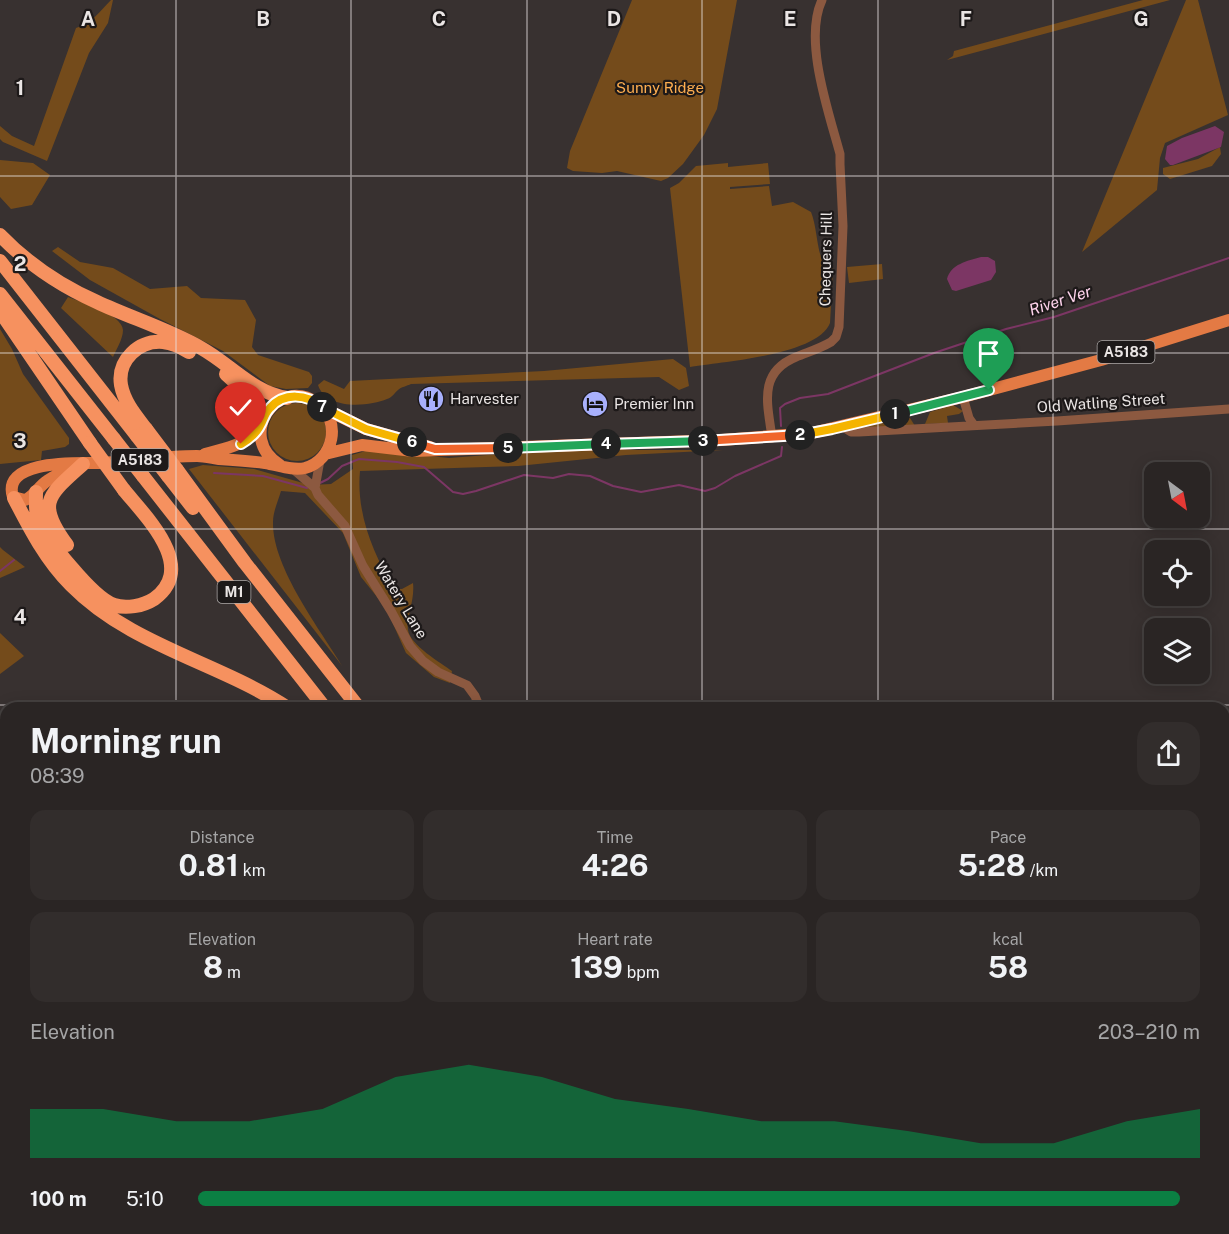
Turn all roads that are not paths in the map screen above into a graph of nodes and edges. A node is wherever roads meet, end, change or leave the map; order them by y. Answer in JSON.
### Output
{"nodes":[{"id":1,"x":822,"y":0,"type":"edge"},
{"id":2,"x":0,"y":235,"type":"edge"},
{"id":3,"x":0,"y":261,"type":"edge"},
{"id":4,"x":0,"y":294,"type":"edge"},
{"id":5,"x":0,"y":311,"type":"edge"},
{"id":6,"x":1229,"y":320,"type":"edge"},
{"id":7,"x":963,"y":397,"type":"junction"},
{"id":8,"x":287,"y":398,"type":"junction"},
{"id":9,"x":322,"y":407,"type":"junction"},
{"id":10,"x":1229,"y":409,"type":"edge"},
{"id":11,"x":261,"y":424,"type":"junction"},
{"id":12,"x":974,"y":425,"type":"junction"},
{"id":13,"x":843,"y":427,"type":"junction"},
{"id":14,"x":141,"y":433,"type":"junction"},
{"id":15,"x":772,"y":438,"type":"junction"},
{"id":16,"x":435,"y":449,"type":"junction"},
{"id":17,"x":198,"y":456,"type":"junction"},
{"id":18,"x":323,"y":457,"type":"junction"},
{"id":19,"x":83,"y":464,"type":"junction"},
{"id":20,"x":280,"y":465,"type":"junction"},
{"id":21,"x":24,"y":468,"type":"junction"},
{"id":22,"x":293,"y":469,"type":"junction"},
{"id":23,"x":173,"y":473,"type":"junction"},
{"id":24,"x":4,"y":480,"type":"edge"},
{"id":25,"x":315,"y":488,"type":"junction"},
{"id":26,"x":37,"y":490,"type":"junction"},
{"id":27,"x":9,"y":498,"type":"edge"},
{"id":28,"x":121,"y":606,"type":"junction"},
{"id":29,"x":278,"y":702,"type":"edge"},
{"id":30,"x":320,"y":702,"type":"edge"},
{"id":31,"x":347,"y":702,"type":"edge"},
{"id":32,"x":354,"y":702,"type":"edge"},
{"id":33,"x":478,"y":702,"type":"edge"}],
"edges":[{"from":1,"to":15,"type":"street","name":"Chequers Hill"},
{"from":2,"to":8,"type":"highway"},
{"from":3,"to":14,"type":"highway","number":"M1"},
{"from":4,"to":30,"type":"highway","number":"M1","bridge":true},
{"from":5,"to":28,"type":"highway","bridge":true},
{"from":6,"to":7,"type":"main road","number":"A5183"},
{"from":7,"to":12,"type":"street"},
{"from":7,"to":13,"type":"main road","number":"A5183"},
{"from":8,"to":9,"type":"main road"},
{"from":8,"to":11,"type":"main road"},
{"from":9,"to":16,"type":"main road","number":"A5183"},
{"from":9,"to":18,"type":"main road"},
{"from":10,"to":12,"type":"street","name":"Old Watling Street"},
{"from":11,"to":14,"type":"highway"},
{"from":11,"to":17,"type":"main road","number":"A5183"},
{"from":11,"to":20,"type":"main road"},
{"from":12,"to":13,"type":"street","name":"Old Watling Street"},
{"from":13,"to":15,"type":"main road","number":"A5183"},
{"from":14,"to":23,"type":"highway","number":"M1","bridge":true},
{"from":15,"to":16,"type":"main road","number":"A5183"},
{"from":16,"to":18,"type":"main road","number":"A5183"},
{"from":17,"to":19,"type":"main road","number":"A5183"},
{"from":17,"to":20,"type":"main road","number":"A5183"},
{"from":18,"to":22,"type":"main road"},
{"from":18,"to":25,"type":"street"},
{"from":19,"to":21,"type":"main road","number":"A5183"},
{"from":19,"to":26,"type":"main road","number":"A5183"},
{"from":19,"to":28,"type":"highway"},
{"from":20,"to":22,"type":"main road"},
{"from":21,"to":24,"type":"main road"},
{"from":21,"to":26,"type":"main road"},
{"from":22,"to":25,"type":"street","name":"Watery Lane"},
{"from":23,"to":31,"type":"highway","number":"M1"},
{"from":23,"to":32,"type":"highway"},
{"from":24,"to":27,"type":"main road"},
{"from":25,"to":33,"type":"street","name":"Watery Lane"},
{"from":26,"to":27,"type":"main road"},
{"from":26,"to":28,"type":"highway"},
{"from":27,"to":29,"type":"highway"}]}
